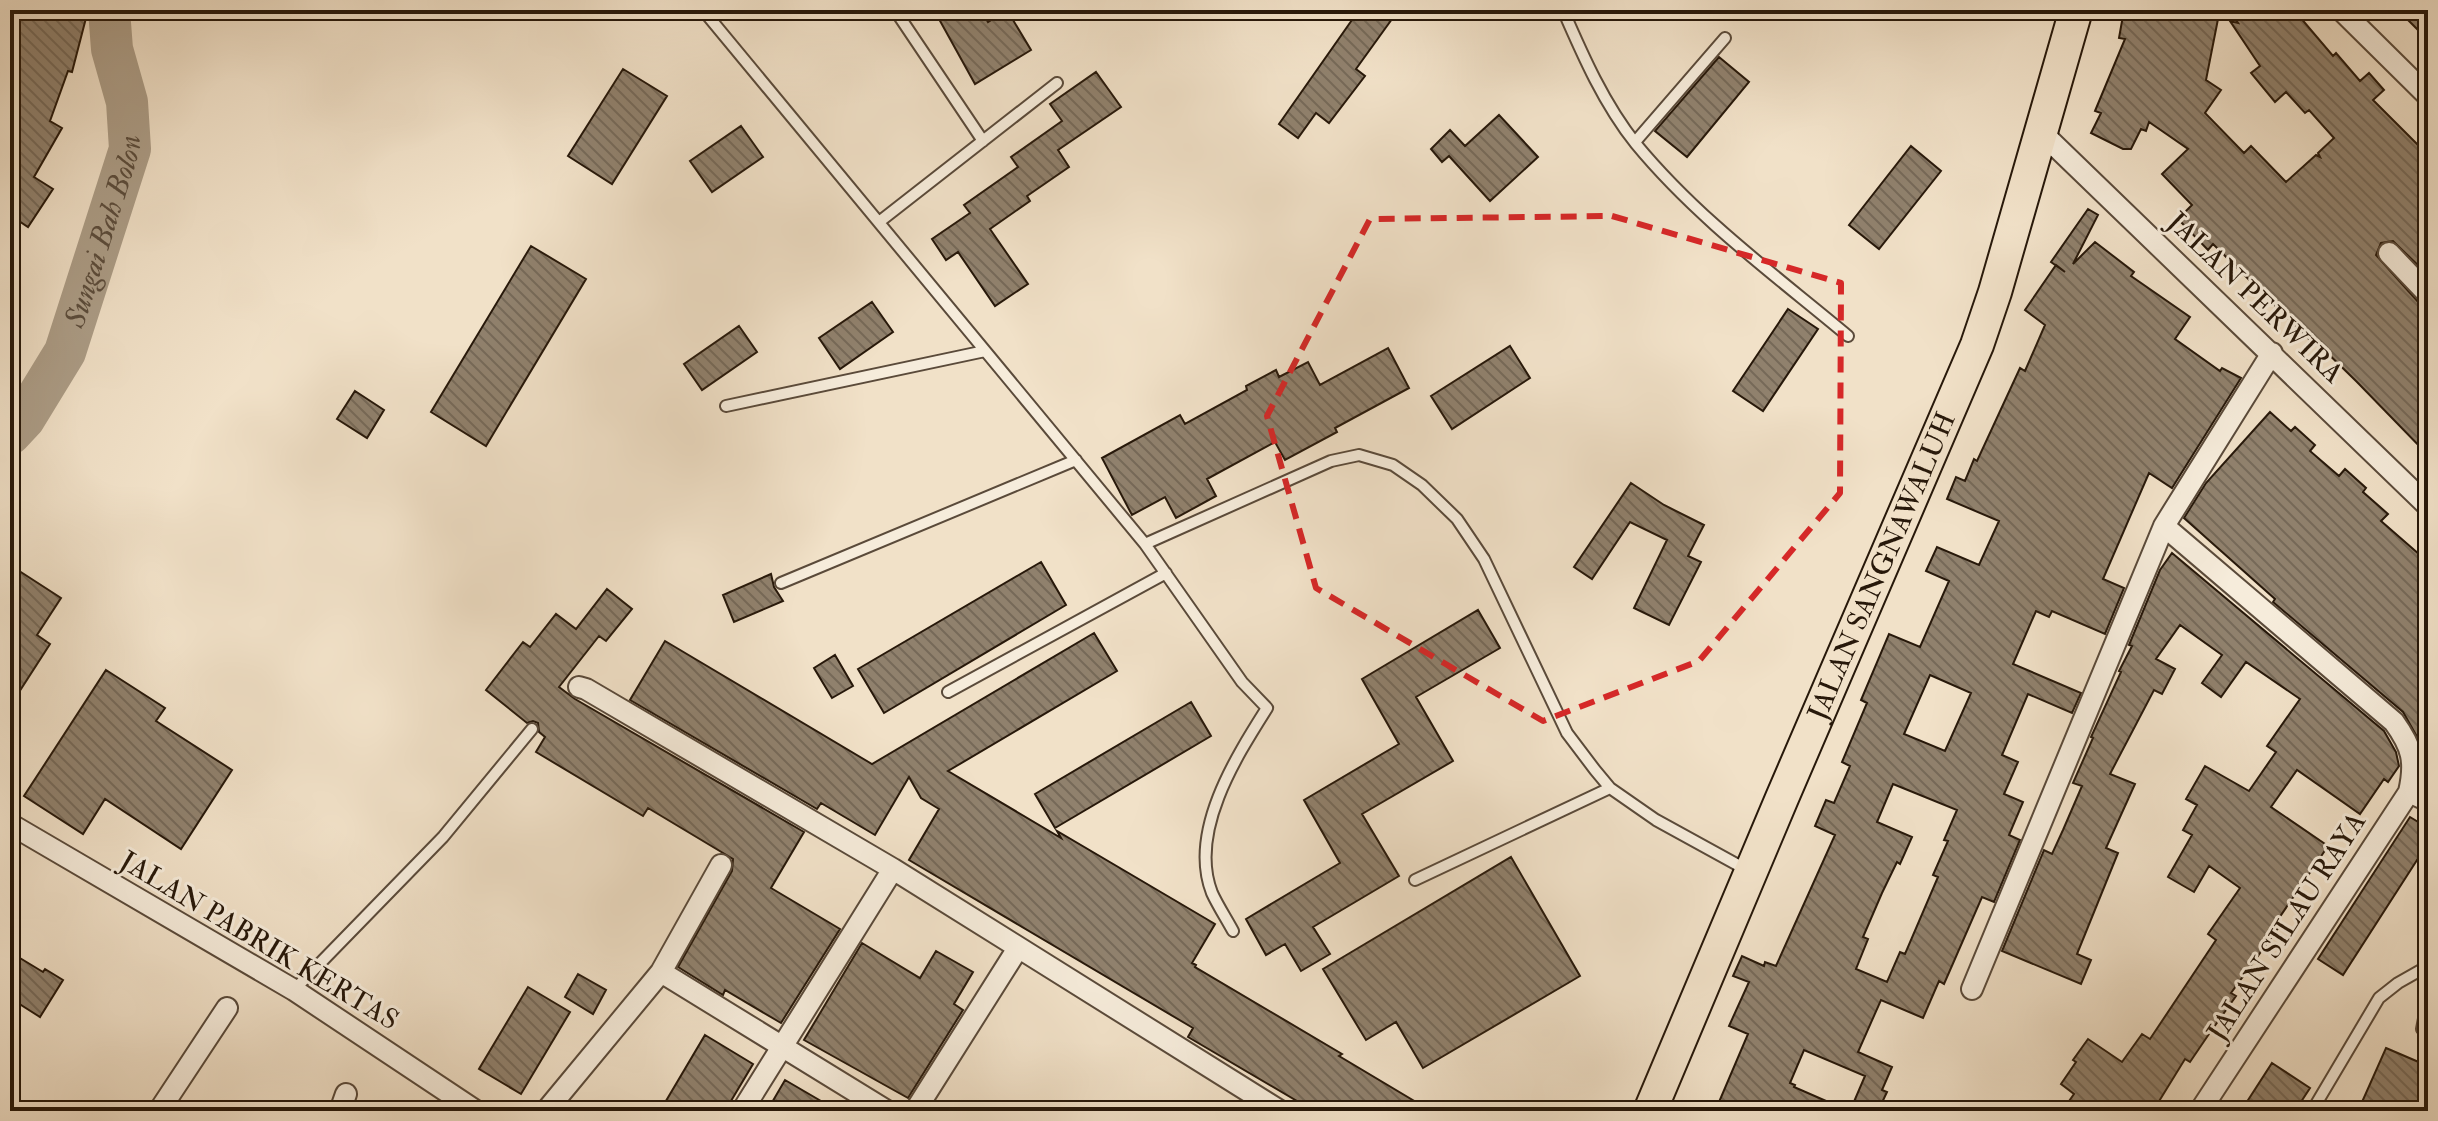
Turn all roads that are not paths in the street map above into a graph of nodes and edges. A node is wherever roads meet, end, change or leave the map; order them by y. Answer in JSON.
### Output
{"nodes":[{"id":1,"x":703,"y":10,"type":"edge"},
{"id":2,"x":895,"y":10,"type":"edge"},
{"id":3,"x":1563,"y":10,"type":"edge"},
{"id":4,"x":2076,"y":10,"type":"edge"},
{"id":5,"x":2341,"y":10,"type":"edge"},
{"id":6,"x":1725,"y":38,"type":"dead end"},
{"id":7,"x":1057,"y":83,"type":"dead end"},
{"id":8,"x":2428,"y":96,"type":"edge"},
{"id":9,"x":2041,"y":132,"type":"junction"},
{"id":10,"x":983,"y":141,"type":"junction"},
{"id":11,"x":1635,"y":142,"type":"junction"},
{"id":12,"x":879,"y":222,"type":"junction"},
{"id":13,"x":2389,"y":253,"type":"dead end"},
{"id":14,"x":2428,"y":294,"type":"edge"},
{"id":15,"x":1848,"y":336,"type":"dead end"},
{"id":16,"x":985,"y":351,"type":"junction"},
{"id":17,"x":2272,"y":353,"type":"junction"},
{"id":18,"x":726,"y":406,"type":"dead end"},
{"id":19,"x":1076,"y":460,"type":"junction"},
{"id":20,"x":2428,"y":506,"type":"edge"},
{"id":21,"x":2164,"y":526,"type":"junction"},
{"id":22,"x":1145,"y":544,"type":"junction"},
{"id":23,"x":1166,"y":573,"type":"junction"},
{"id":24,"x":781,"y":583,"type":"dead end"},
{"id":25,"x":579,"y":687,"type":"dead end"},
{"id":26,"x":948,"y":692,"type":"dead end"},
{"id":27,"x":532,"y":729,"type":"dead end"},
{"id":28,"x":1610,"y":788,"type":"junction"},
{"id":29,"x":2419,"y":796,"type":"edge"},
{"id":30,"x":10,"y":824,"type":"edge"},
{"id":31,"x":721,"y":865,"type":"dead end"},
{"id":32,"x":893,"y":869,"type":"junction"},
{"id":33,"x":1751,"y":872,"type":"junction"},
{"id":34,"x":1415,"y":880,"type":"dead end"},
{"id":35,"x":1233,"y":931,"type":"dead end"},
{"id":36,"x":1018,"y":948,"type":"junction"},
{"id":37,"x":2428,"y":966,"type":"edge"},
{"id":38,"x":661,"y":972,"type":"junction"},
{"id":39,"x":1972,"y":989,"type":"dead end"},
{"id":40,"x":294,"y":990,"type":"junction"},
{"id":41,"x":2428,"y":998,"type":"edge"},
{"id":42,"x":227,"y":1008,"type":"dead end"},
{"id":43,"x":2422,"y":1029,"type":"dead end"},
{"id":44,"x":782,"y":1046,"type":"junction"},
{"id":45,"x":159,"y":1111,"type":"edge"},
{"id":46,"x":476,"y":1111,"type":"edge"},
{"id":47,"x":546,"y":1111,"type":"edge"},
{"id":48,"x":742,"y":1111,"type":"edge"},
{"id":49,"x":887,"y":1111,"type":"edge"},
{"id":50,"x":915,"y":1111,"type":"edge"},
{"id":51,"x":1280,"y":1111,"type":"edge"},
{"id":52,"x":1650,"y":1111,"type":"edge"},
{"id":53,"x":2200,"y":1111,"type":"edge"},
{"id":54,"x":2312,"y":1111,"type":"edge"}],
"edges":[{"from":1,"to":12,"type":"lane"},
{"from":2,"to":10,"type":"lane"},
{"from":3,"to":11,"type":"lane"},
{"from":4,"to":9,"type":"main road","name":"JALAN SANGNAWALUH"},
{"from":5,"to":8,"type":"street"},
{"from":6,"to":11,"type":"lane"},
{"from":7,"to":10,"type":"lane"},
{"from":9,"to":17,"type":"street","name":"JALAN PERWIRA"},
{"from":9,"to":33,"type":"main road","name":"JALAN SANGNAWALUH"},
{"from":10,"to":12,"type":"lane"},
{"from":11,"to":15,"type":"lane"},
{"from":12,"to":16,"type":"lane"},
{"from":13,"to":14,"type":"street"},
{"from":16,"to":18,"type":"lane"},
{"from":16,"to":19,"type":"lane"},
{"from":17,"to":20,"type":"street","name":"JALAN PERWIRA"},
{"from":17,"to":21,"type":"street"},
{"from":19,"to":22,"type":"lane"},
{"from":19,"to":24,"type":"lane"},
{"from":21,"to":29,"type":"street"},
{"from":21,"to":39,"type":"street"},
{"from":22,"to":23,"type":"lane"},
{"from":22,"to":28,"type":"lane"},
{"from":23,"to":26,"type":"lane"},
{"from":23,"to":35,"type":"lane"},
{"from":25,"to":32,"type":"street"},
{"from":27,"to":40,"type":"lane"},
{"from":28,"to":33,"type":"lane"},
{"from":28,"to":34,"type":"lane"},
{"from":29,"to":53,"type":"street","name":"JALAN SILAU RAYA"},
{"from":30,"to":40,"type":"street","name":"JALAN PABRIK KERTAS"},
{"from":31,"to":38,"type":"street"},
{"from":32,"to":36,"type":"street"},
{"from":32,"to":44,"type":"street"},
{"from":33,"to":52,"type":"main road","name":"JALAN SANGNAWALUH"},
{"from":36,"to":50,"type":"street"},
{"from":36,"to":51,"type":"street"},
{"from":37,"to":54,"type":"lane"},
{"from":38,"to":44,"type":"street"},
{"from":38,"to":47,"type":"street"},
{"from":40,"to":46,"type":"street","name":"JALAN PABRIK KERTAS"},
{"from":41,"to":43,"type":"lane"},
{"from":42,"to":45,"type":"street"},
{"from":44,"to":48,"type":"street"},
{"from":44,"to":49,"type":"street"}]}
